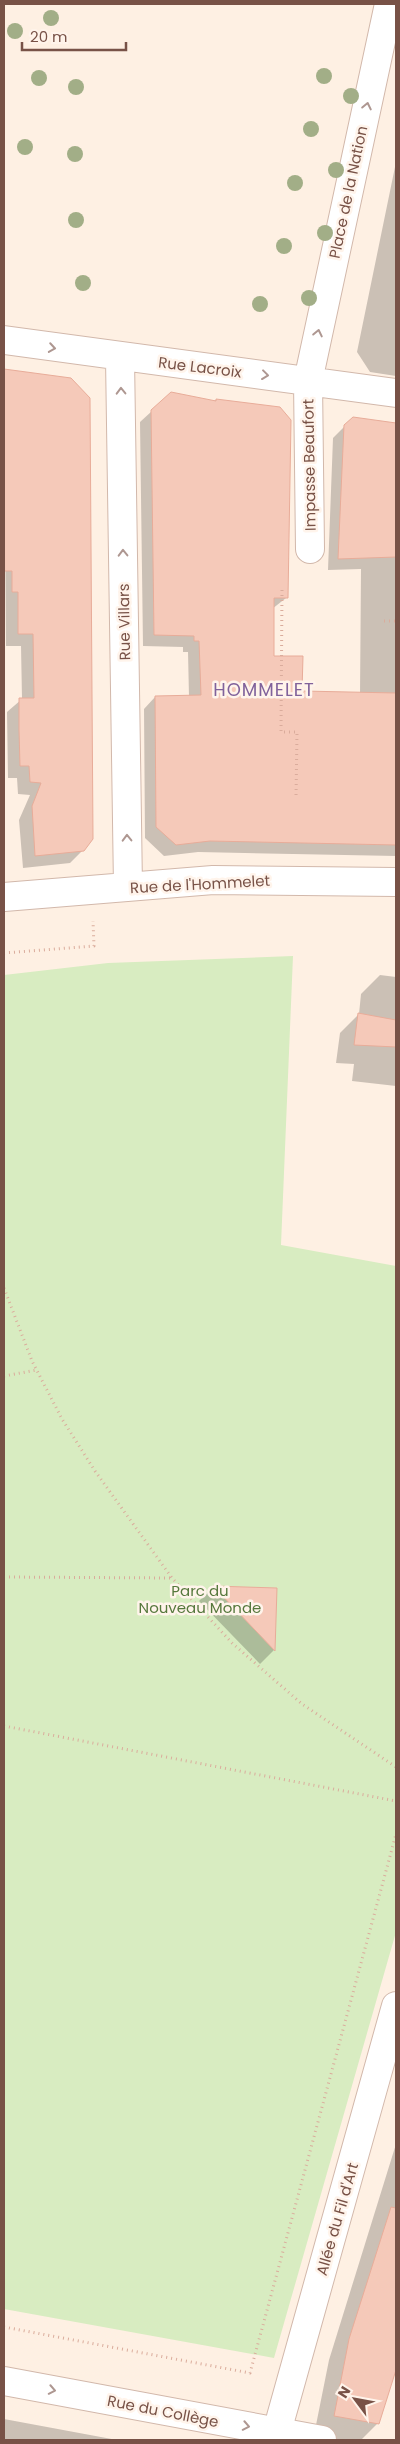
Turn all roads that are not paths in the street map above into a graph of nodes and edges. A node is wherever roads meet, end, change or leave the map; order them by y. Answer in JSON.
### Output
{"nodes":[{"id":1,"x":389,"y":4,"type":"edge"},
{"id":2,"x":4,"y":340,"type":"edge"},
{"id":3,"x":120,"y":358,"type":"junction"},
{"id":4,"x":308,"y":381,"type":"junction"},
{"id":5,"x":396,"y":393,"type":"edge"},
{"id":6,"x":310,"y":549,"type":"dead end"},
{"id":7,"x":396,"y":882,"type":"edge"},
{"id":8,"x":128,"y":887,"type":"junction"},
{"id":9,"x":4,"y":897,"type":"edge"},
{"id":10,"x":396,"y":2006,"type":"edge"},
{"id":11,"x":4,"y":2381,"type":"edge"},
{"id":12,"x":277,"y":2436,"type":"edge"},
{"id":13,"x":322,"y":2440,"type":"edge"}],
"edges":[{"from":4,"to":1,"type":"street","name":"Place de la Nation","one_way":true},
{"from":2,"to":3,"type":"street","name":"Rue Lacroix","one_way":true},
{"from":3,"to":4,"type":"street","name":"Rue Lacroix","one_way":true},
{"from":8,"to":3,"type":"street","name":"Rue Villars","one_way":true},
{"from":4,"to":5,"type":"street","name":"Rue Lacroix"},
{"from":4,"to":6,"type":"street","name":"Impasse Beaufort"},
{"from":7,"to":8,"type":"street","name":"Rue de l'Hommelet"},
{"from":8,"to":9,"type":"street","name":"Rue de l'Hommelet"},
{"from":10,"to":12,"type":"street","name":"Allée du Fil d'Art"},
{"from":11,"to":12,"type":"street","name":"Rue du Collège","one_way":true},
{"from":12,"to":13,"type":"street","name":"Rue du Collège"}]}
